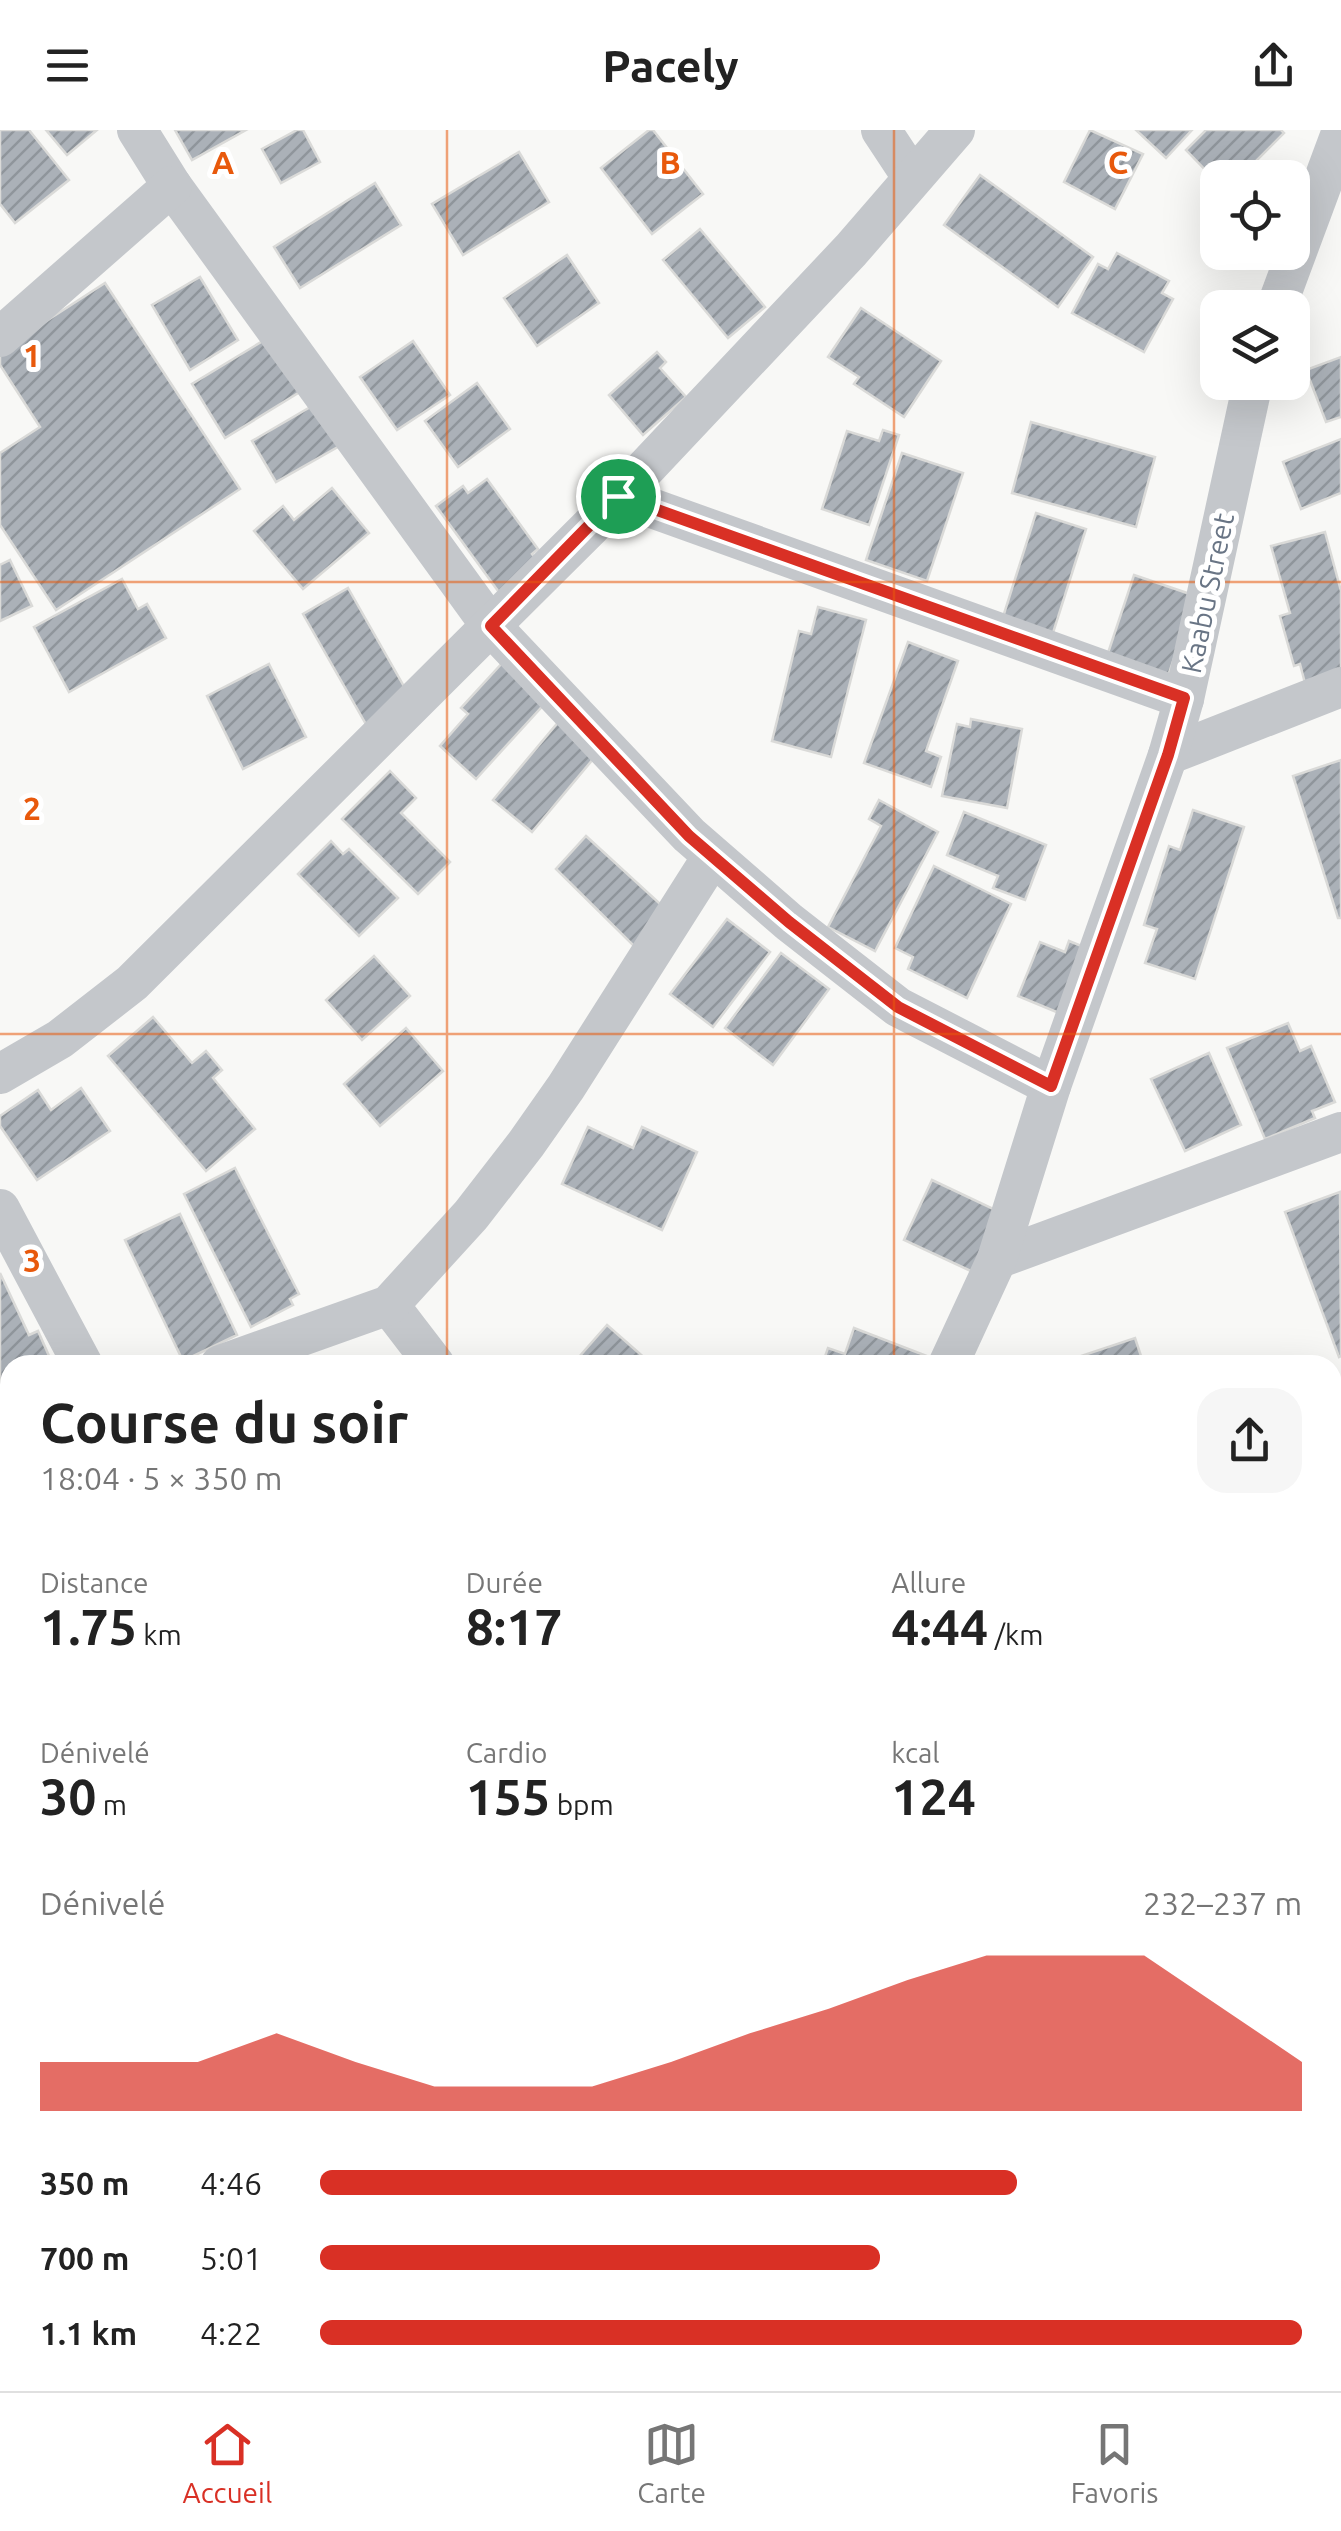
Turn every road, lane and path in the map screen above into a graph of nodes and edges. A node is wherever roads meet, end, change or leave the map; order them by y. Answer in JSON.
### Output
{"nodes":[{"id":1,"x":136,"y":130,"type":"edge"},
{"id":2,"x":881,"y":130,"type":"edge"},
{"id":3,"x":955,"y":130,"type":"edge"},
{"id":4,"x":1341,"y":132,"type":"edge"},
{"id":5,"x":912,"y":177,"type":"junction"},
{"id":6,"x":172,"y":186,"type":"junction"},
{"id":7,"x":1283,"y":290,"type":"edge"},
{"id":8,"x":0,"y":337,"type":"edge"},
{"id":9,"x":1249,"y":400,"type":"edge"},
{"id":10,"x":618,"y":496,"type":"junction"},
{"id":11,"x":491,"y":626,"type":"junction"},
{"id":12,"x":1341,"y":687,"type":"edge"},
{"id":13,"x":1184,"y":698,"type":"junction"},
{"id":14,"x":1168,"y":755,"type":"junction"},
{"id":15,"x":712,"y":856,"type":"junction"},
{"id":16,"x":0,"y":1074,"type":"edge"},
{"id":17,"x":1051,"y":1086,"type":"junction"},
{"id":18,"x":1341,"y":1132,"type":"edge"},
{"id":19,"x":0,"y":1209,"type":"edge"},
{"id":20,"x":996,"y":1259,"type":"junction"},
{"id":21,"x":389,"y":1305,"type":"junction"},
{"id":22,"x":78,"y":1355,"type":"edge"},
{"id":23,"x":248,"y":1355,"type":"edge"},
{"id":24,"x":427,"y":1355,"type":"edge"},
{"id":25,"x":953,"y":1355,"type":"edge"}],
"edges":[{"from":1,"to":6,"type":"street"},
{"from":2,"to":5,"type":"street"},
{"from":3,"to":5,"type":"street"},
{"from":4,"to":7,"type":"street"},
{"from":5,"to":10,"type":"street"},
{"from":6,"to":8,"type":"street"},
{"from":6,"to":11,"type":"street"},
{"from":9,"to":13,"type":"street","name":"Kaabu Street"},
{"from":10,"to":11,"type":"street"},
{"from":10,"to":13,"type":"street"},
{"from":11,"to":15,"type":"street"},
{"from":11,"to":16,"type":"street"},
{"from":12,"to":14,"type":"street"},
{"from":13,"to":14,"type":"street","name":"Kaabu Street"},
{"from":14,"to":17,"type":"street","name":"Kaabu Street"},
{"from":15,"to":17,"type":"street"},
{"from":15,"to":21,"type":"street"},
{"from":17,"to":20,"type":"street","name":"Kaabu Street"},
{"from":18,"to":20,"type":"street"},
{"from":19,"to":22,"type":"street"},
{"from":20,"to":25,"type":"street","name":"Kaabu Street"},
{"from":21,"to":23,"type":"street"},
{"from":21,"to":24,"type":"street"}]}
